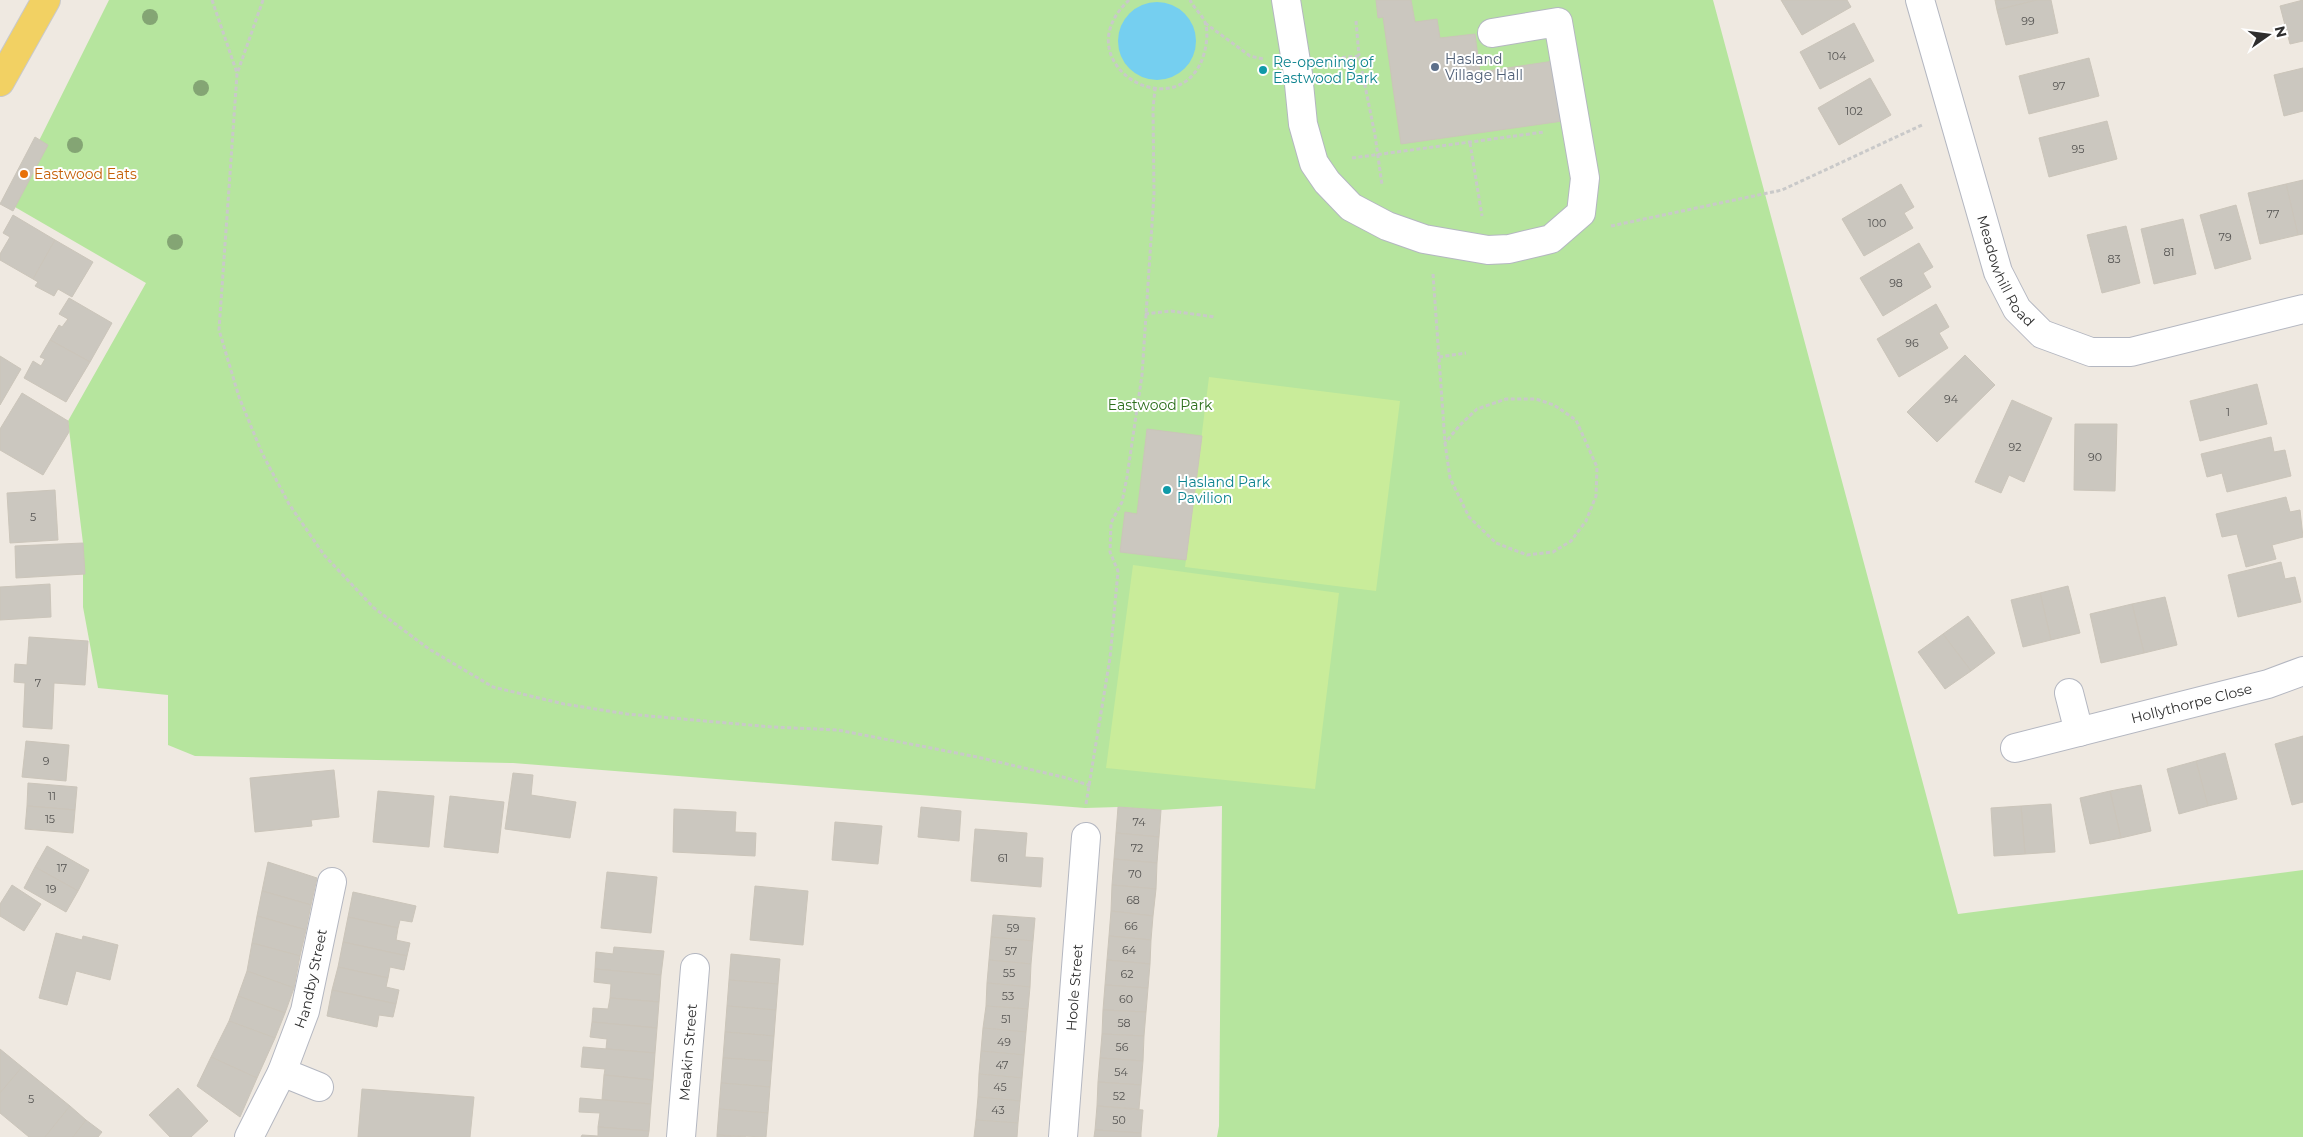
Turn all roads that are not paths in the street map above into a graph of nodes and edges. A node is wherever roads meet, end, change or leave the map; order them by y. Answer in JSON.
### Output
{"nodes":[{"id":1,"x":46,"y":0,"type":"edge"},
{"id":2,"x":1286,"y":0,"type":"edge"},
{"id":3,"x":1920,"y":0,"type":"edge"},
{"id":4,"x":1492,"y":33,"type":"dead end"},
{"id":5,"x":0,"y":82,"type":"edge"},
{"id":6,"x":2303,"y":309,"type":"edge"},
{"id":7,"x":2303,"y":671,"type":"edge"},
{"id":8,"x":2069,"y":693,"type":"dead end"},
{"id":9,"x":2079,"y":732,"type":"junction"},
{"id":10,"x":2015,"y":748,"type":"dead end"},
{"id":11,"x":1086,"y":837,"type":"road end"},
{"id":12,"x":332,"y":882,"type":"dead end"},
{"id":13,"x":695,"y":968,"type":"dead end"},
{"id":14,"x":282,"y":1072,"type":"junction"},
{"id":15,"x":319,"y":1087,"type":"dead end"},
{"id":16,"x":249,"y":1137,"type":"edge"},
{"id":17,"x":681,"y":1137,"type":"edge"},
{"id":18,"x":1063,"y":1137,"type":"edge"}],
"edges":[{"from":1,"to":5,"type":"main road"},
{"from":2,"to":4,"type":"street"},
{"from":3,"to":6,"type":"street","name":"Meadowhill Road"},
{"from":7,"to":9,"type":"street","name":"Hollythorpe Close"},
{"from":8,"to":9,"type":"street"},
{"from":9,"to":10,"type":"street","name":"Hollythorpe Close"},
{"from":11,"to":18,"type":"street","name":"Hoole Street"},
{"from":12,"to":14,"type":"street","name":"Handby Street"},
{"from":13,"to":17,"type":"street","name":"Meakin Street"},
{"from":14,"to":15,"type":"street"},
{"from":14,"to":16,"type":"street","name":"Handby Street"}]}
